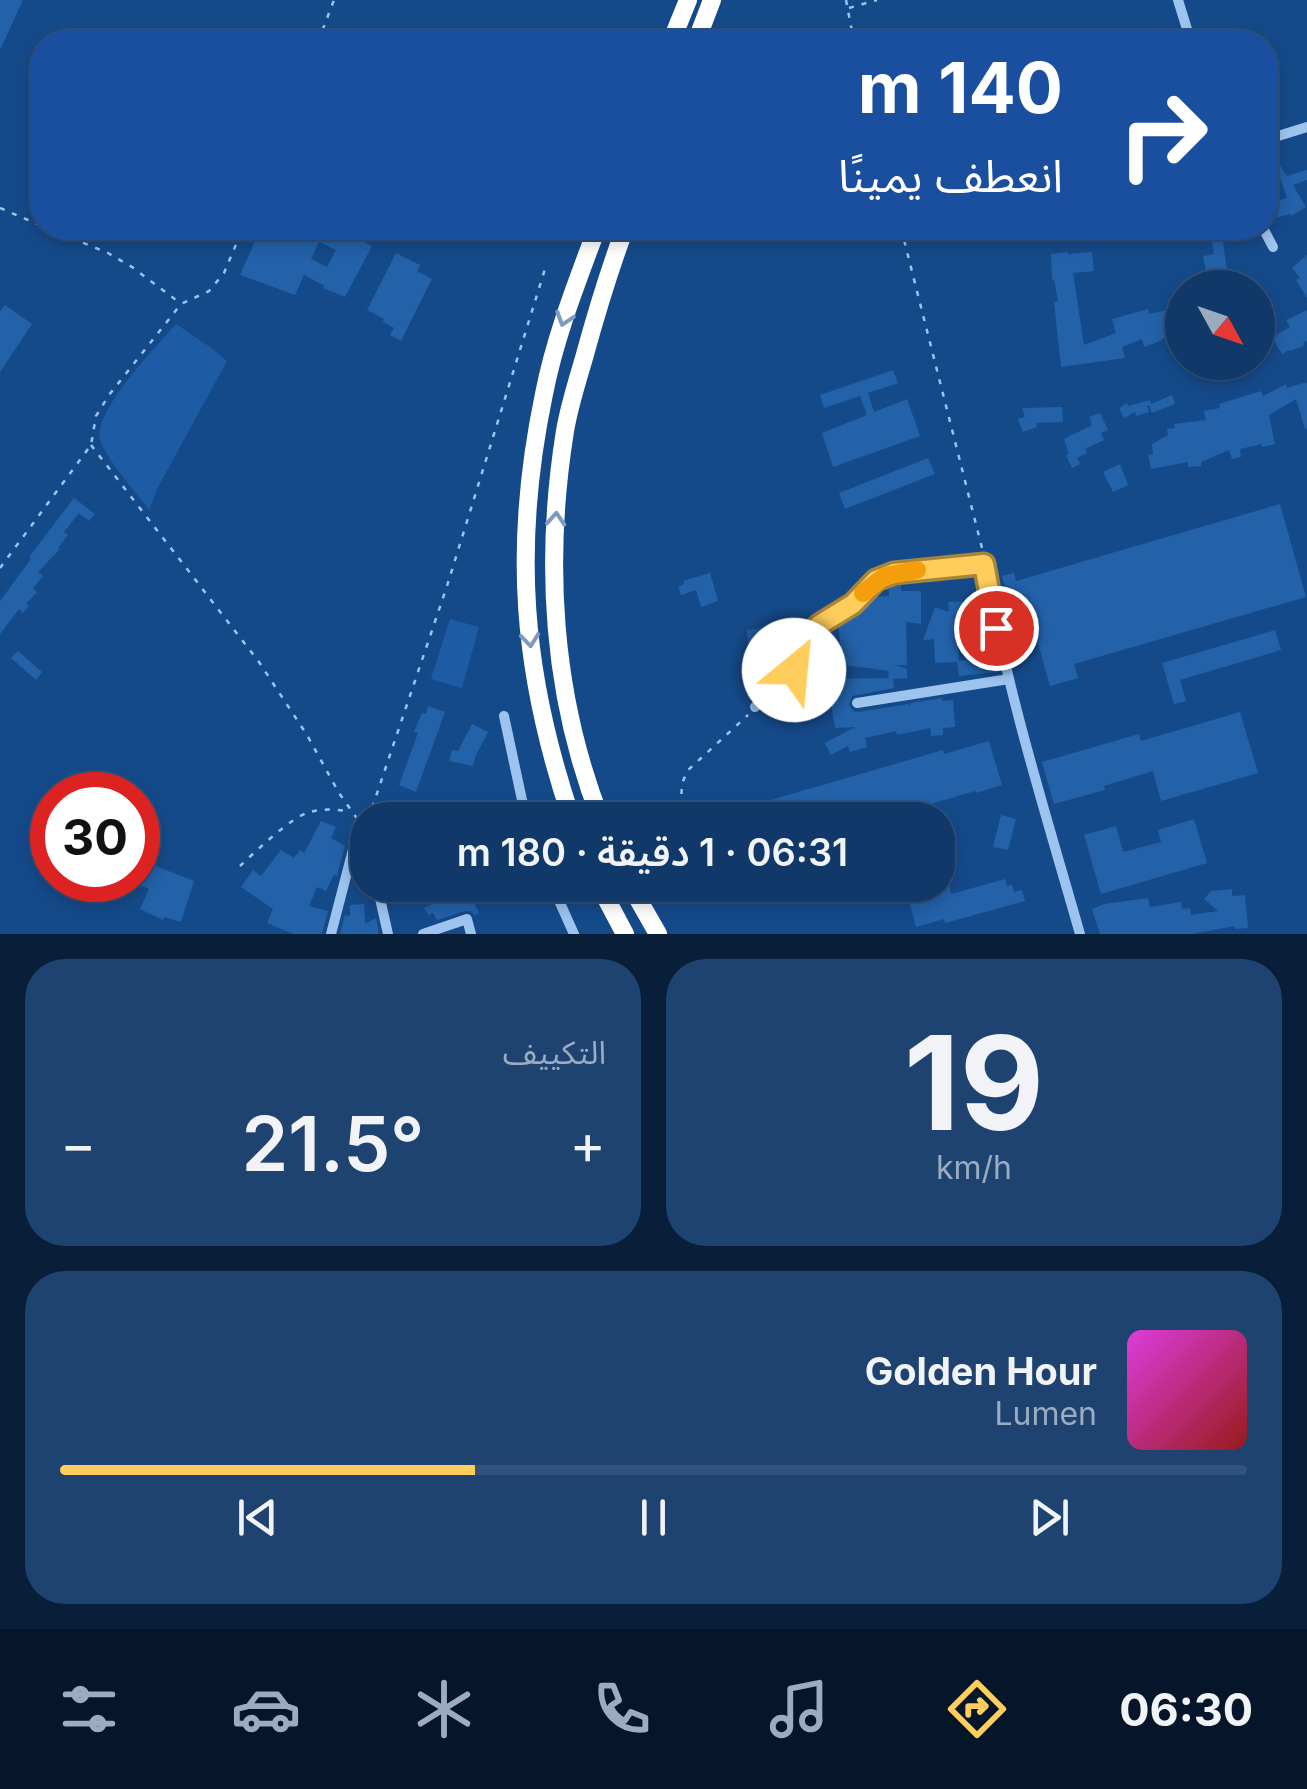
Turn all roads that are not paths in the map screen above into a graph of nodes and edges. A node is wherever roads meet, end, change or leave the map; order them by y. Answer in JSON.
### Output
{"nodes":[{"id":1,"x":688,"y":0,"type":"edge"},
{"id":2,"x":712,"y":0,"type":"edge"},
{"id":3,"x":1178,"y":0,"type":"edge"},
{"id":4,"x":676,"y":30,"type":"edge"},
{"id":5,"x":701,"y":30,"type":"edge"},
{"id":6,"x":1187,"y":30,"type":"edge"},
{"id":7,"x":1307,"y":127,"type":"edge"},
{"id":8,"x":1278,"y":136,"type":"edge"},
{"id":9,"x":592,"y":240,"type":"edge"},
{"id":10,"x":621,"y":240,"type":"edge"},
{"id":11,"x":1269,"y":240,"type":"edge"},
{"id":12,"x":1273,"y":247,"type":"dead end"},
{"id":13,"x":1009,"y":679,"type":"junction"},
{"id":14,"x":857,"y":703,"type":"dead end"},
{"id":15,"x":756,"y":707,"type":"road end"},
{"id":16,"x":504,"y":716,"type":"dead end"},
{"id":17,"x":523,"y":802,"type":"edge"},
{"id":18,"x":566,"y":802,"type":"edge"},
{"id":19,"x":593,"y":802,"type":"edge"},
{"id":20,"x":350,"y":860,"type":"edge"},
{"id":21,"x":381,"y":902,"type":"edge"},
{"id":22,"x":560,"y":902,"type":"edge"},
{"id":23,"x":608,"y":902,"type":"edge"},
{"id":24,"x":640,"y":902,"type":"edge"},
{"id":25,"x":330,"y":934,"type":"edge"},
{"id":26,"x":388,"y":934,"type":"edge"},
{"id":27,"x":423,"y":934,"type":"edge"},
{"id":28,"x":472,"y":934,"type":"edge"},
{"id":29,"x":574,"y":934,"type":"edge"},
{"id":30,"x":625,"y":934,"type":"edge"},
{"id":31,"x":658,"y":934,"type":"edge"},
{"id":32,"x":1080,"y":934,"type":"edge"}],
"edges":[{"from":1,"to":4,"type":"highway"},
{"from":2,"to":5,"type":"highway"},
{"from":3,"to":6,"type":"street"},
{"from":7,"to":8,"type":"street"},
{"from":9,"to":18,"type":"highway","one_way":true},
{"from":19,"to":10,"type":"highway","one_way":true},
{"from":11,"to":12,"type":"street"},
{"from":13,"to":14,"type":"street"},
{"from":13,"to":15,"type":"street"},
{"from":13,"to":32,"type":"street"},
{"from":16,"to":17,"type":"street"},
{"from":20,"to":25,"type":"street"},
{"from":21,"to":26,"type":"street"},
{"from":22,"to":29,"type":"street"},
{"from":23,"to":30,"type":"highway"},
{"from":24,"to":31,"type":"highway"},
{"from":27,"to":28,"type":"street"}]}
